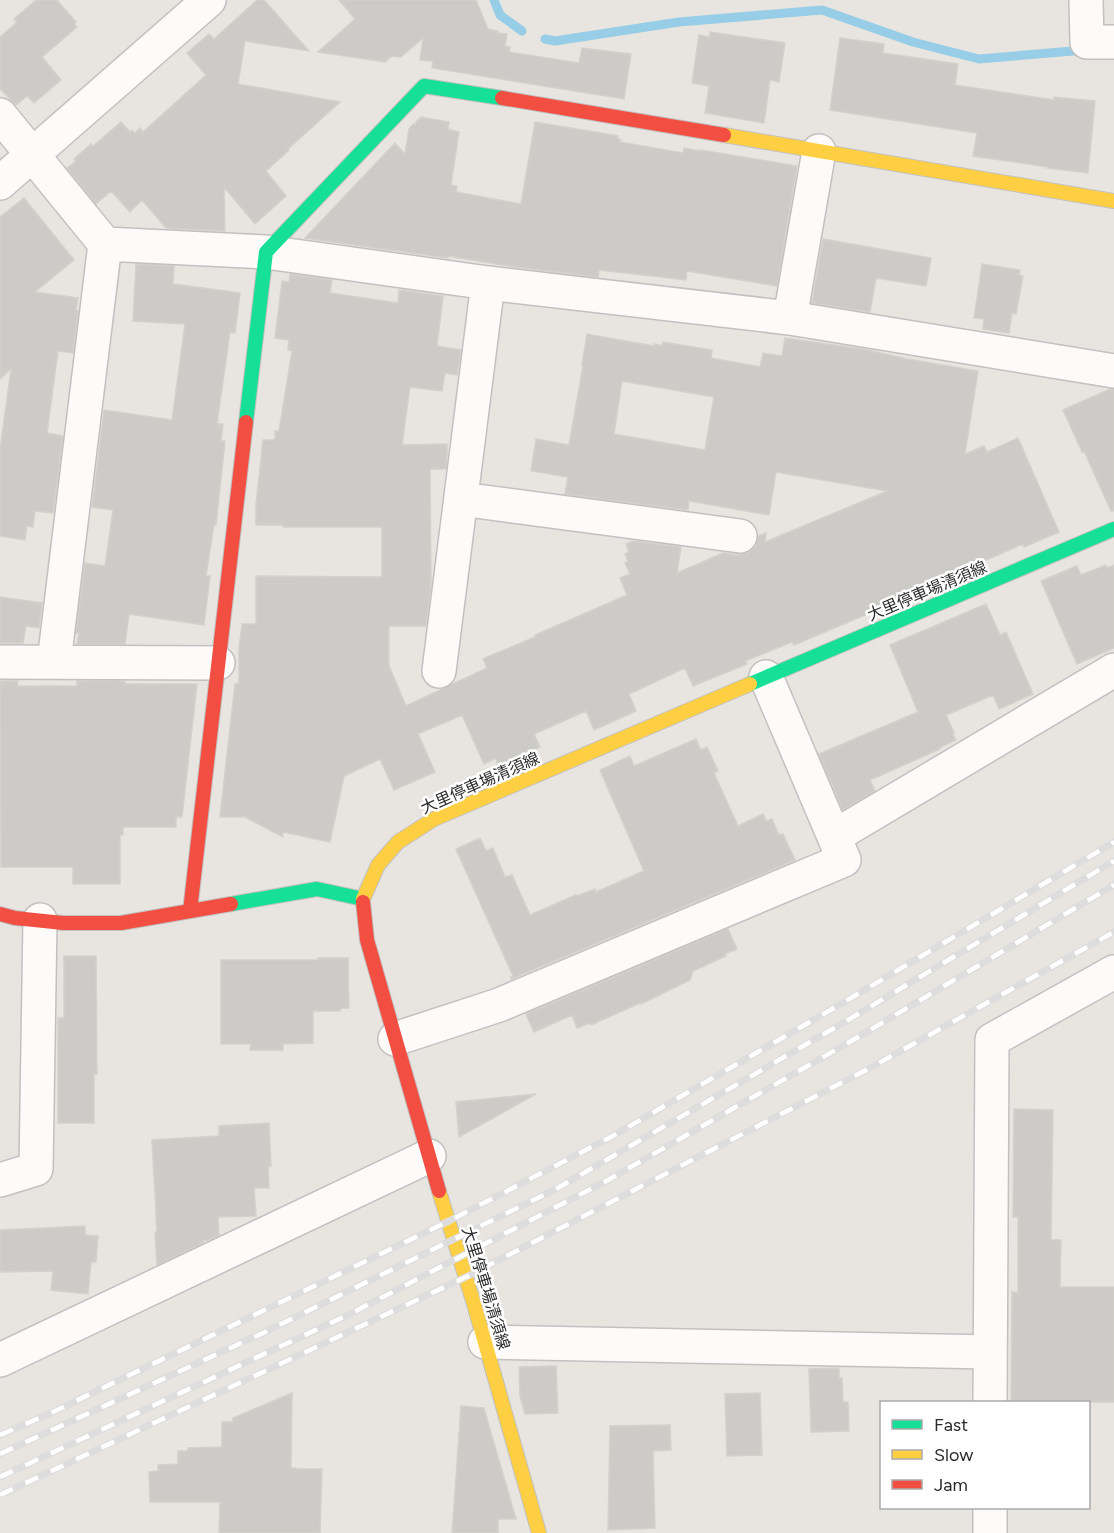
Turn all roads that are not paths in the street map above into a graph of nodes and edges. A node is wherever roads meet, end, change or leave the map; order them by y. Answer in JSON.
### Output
{"nodes":[{"id":1,"x":209,"y":0,"type":"edge"},
{"id":2,"x":1086,"y":0,"type":"edge"},
{"id":3,"x":1114,"y":42,"type":"edge"},
{"id":4,"x":0,"y":115,"type":"edge"},
{"id":5,"x":819,"y":151,"type":"junction"},
{"id":6,"x":34,"y":155,"type":"junction"},
{"id":7,"x":0,"y":183,"type":"edge"},
{"id":8,"x":1114,"y":201,"type":"edge"},
{"id":9,"x":105,"y":244,"type":"junction"},
{"id":10,"x":266,"y":252,"type":"junction"},
{"id":11,"x":488,"y":283,"type":"junction"},
{"id":12,"x":790,"y":318,"type":"junction"},
{"id":13,"x":1114,"y":371,"type":"edge"},
{"id":14,"x":461,"y":499,"type":"junction"},
{"id":15,"x":1114,"y":529,"type":"edge"},
{"id":16,"x":740,"y":536,"type":"dead end"},
{"id":17,"x":0,"y":662,"type":"edge"},
{"id":18,"x":54,"y":662,"type":"junction"},
{"id":19,"x":218,"y":663,"type":"junction"},
{"id":20,"x":440,"y":670,"type":"dead end"},
{"id":21,"x":1114,"y":670,"type":"edge"},
{"id":22,"x":766,"y":677,"type":"junction"},
{"id":23,"x":834,"y":836,"type":"junction"},
{"id":24,"x":363,"y":898,"type":"junction"},
{"id":25,"x":190,"y":911,"type":"junction"},
{"id":26,"x":0,"y":914,"type":"edge"},
{"id":27,"x":40,"y":920,"type":"junction"},
{"id":28,"x":1114,"y":972,"type":"edge"},
{"id":29,"x":395,"y":1039,"type":"junction"},
{"id":30,"x":429,"y":1156,"type":"junction"},
{"id":31,"x":0,"y":1180,"type":"edge"},
{"id":32,"x":485,"y":1342,"type":"junction"},
{"id":33,"x":990,"y":1352,"type":"junction"},
{"id":34,"x":0,"y":1360,"type":"edge"},
{"id":35,"x":990,"y":1401,"type":"edge"},
{"id":36,"x":990,"y":1509,"type":"edge"},
{"id":37,"x":539,"y":1533,"type":"edge"},
{"id":38,"x":990,"y":1533,"type":"edge"}],
"edges":[{"from":1,"to":6,"type":"street"},
{"from":2,"to":3,"type":"street"},
{"from":4,"to":6,"type":"street"},
{"from":5,"to":8,"type":"street"},
{"from":5,"to":10,"type":"street"},
{"from":5,"to":12,"type":"street"},
{"from":6,"to":7,"type":"street"},
{"from":6,"to":9,"type":"street"},
{"from":9,"to":10,"type":"street"},
{"from":9,"to":18,"type":"street"},
{"from":10,"to":11,"type":"street"},
{"from":10,"to":19,"type":"street"},
{"from":11,"to":12,"type":"street"},
{"from":11,"to":14,"type":"street"},
{"from":12,"to":13,"type":"street"},
{"from":14,"to":16,"type":"street"},
{"from":14,"to":20,"type":"street"},
{"from":15,"to":22,"type":"street","name":"大里停車場清須線"},
{"from":17,"to":18,"type":"street"},
{"from":18,"to":19,"type":"street"},
{"from":19,"to":25,"type":"street"},
{"from":21,"to":23,"type":"street"},
{"from":22,"to":23,"type":"street"},
{"from":22,"to":24,"type":"street","name":"大里停車場清須線"},
{"from":23,"to":29,"type":"street"},
{"from":24,"to":25,"type":"street"},
{"from":24,"to":29,"type":"street","name":"大里停車場清須線"},
{"from":25,"to":27,"type":"street"},
{"from":26,"to":27,"type":"street"},
{"from":27,"to":31,"type":"street"},
{"from":28,"to":33,"type":"street"},
{"from":29,"to":30,"type":"street","name":"大里停車場清須線"},
{"from":30,"to":32,"type":"street","name":"大里停車場清須線"},
{"from":30,"to":34,"type":"street"},
{"from":32,"to":33,"type":"street"},
{"from":32,"to":37,"type":"street","name":"大里停車場清須線"},
{"from":33,"to":35,"type":"street"},
{"from":36,"to":38,"type":"street"}]}
